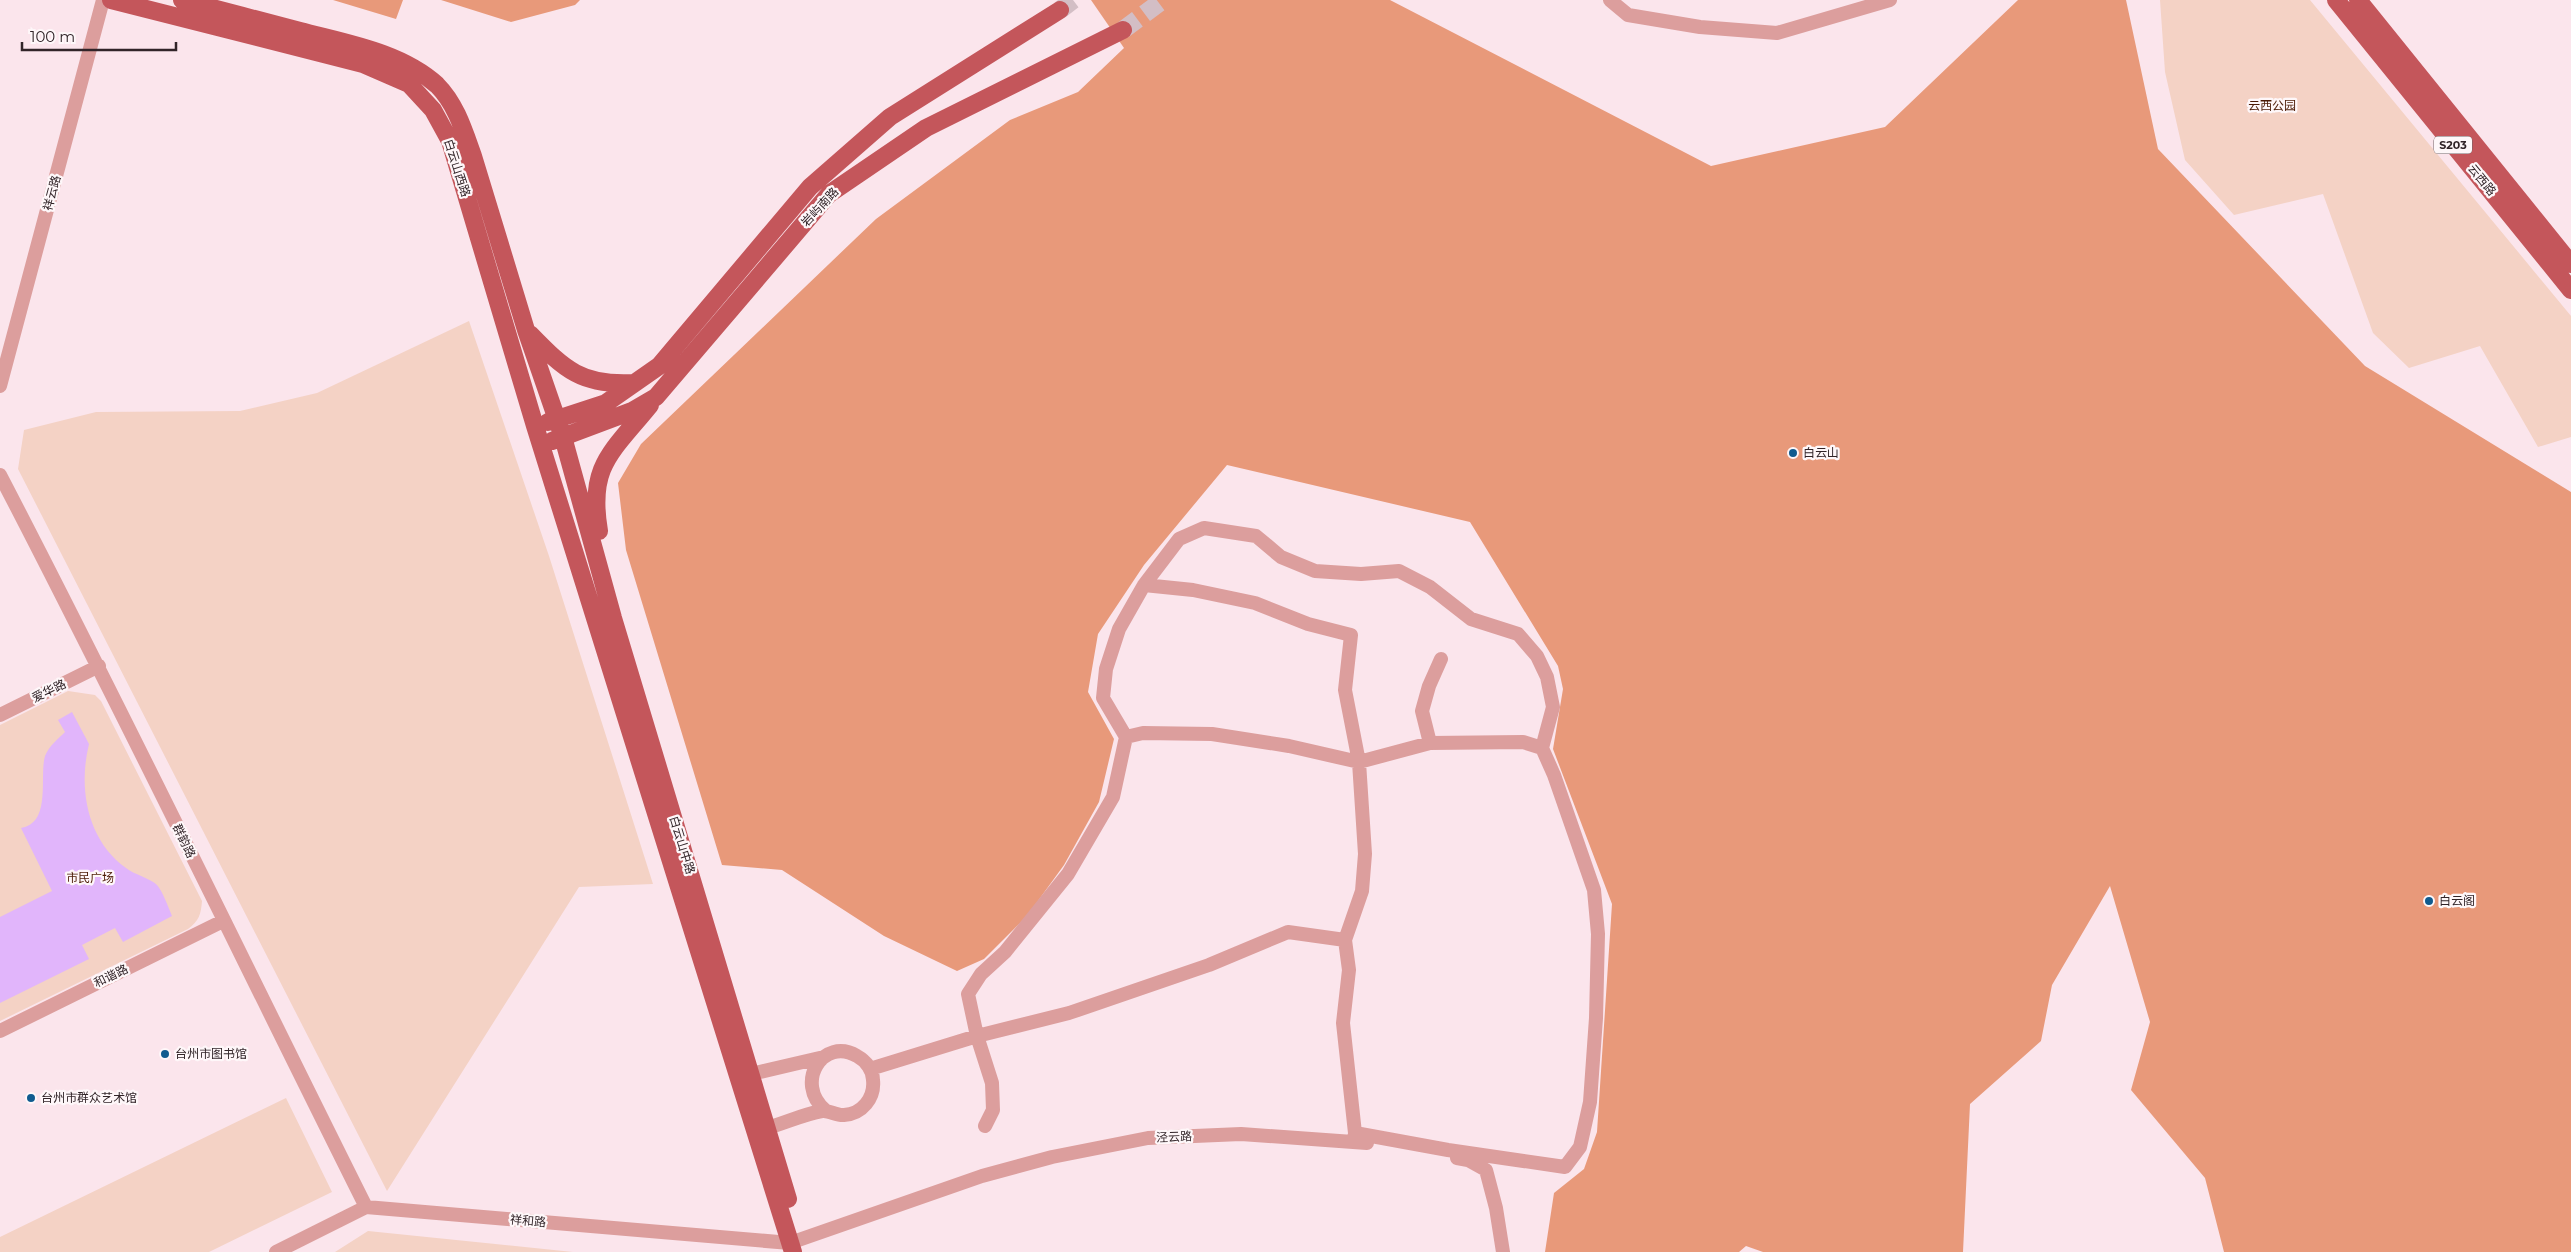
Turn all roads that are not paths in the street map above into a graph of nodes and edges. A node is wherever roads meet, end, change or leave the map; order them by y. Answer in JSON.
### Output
{"nodes":[{"id":1,"x":103,"y":0,"type":"edge"},
{"id":2,"x":111,"y":0,"type":"edge"},
{"id":3,"x":182,"y":0,"type":"edge"},
{"id":4,"x":1610,"y":0,"type":"edge"},
{"id":5,"x":1890,"y":0,"type":"edge"},
{"id":6,"x":2336,"y":0,"type":"edge"},
{"id":7,"x":2358,"y":0,"type":"edge"},
{"id":8,"x":1060,"y":10,"type":"tunnel mouth"},
{"id":9,"x":1123,"y":30,"type":"tunnel mouth"},
{"id":10,"x":2571,"y":264,"type":"edge"},
{"id":11,"x":2571,"y":290,"type":"edge"},
{"id":12,"x":526,"y":330,"type":"junction"},
{"id":13,"x":635,"y":383,"type":"junction"},
{"id":14,"x":0,"y":386,"type":"edge"},
{"id":15,"x":656,"y":397,"type":"junction"},
{"id":16,"x":557,"y":420,"type":"junction"},
{"id":17,"x":535,"y":426,"type":"junction"},
{"id":18,"x":563,"y":437,"type":"junction"},
{"id":19,"x":542,"y":445,"type":"junction"},
{"id":20,"x":0,"y":475,"type":"edge"},
{"id":21,"x":1144,"y":585,"type":"junction"},
{"id":22,"x":613,"y":618,"type":"junction"},
{"id":23,"x":1441,"y":658,"type":"dead end"},
{"id":24,"x":99,"y":666,"type":"junction"},
{"id":25,"x":0,"y":715,"type":"edge"},
{"id":26,"x":1126,"y":737,"type":"junction"},
{"id":27,"x":1430,"y":743,"type":"junction"},
{"id":28,"x":1542,"y":748,"type":"junction"},
{"id":29,"x":1359,"y":762,"type":"junction"},
{"id":30,"x":222,"y":921,"type":"junction"},
{"id":31,"x":1345,"y":940,"type":"junction"},
{"id":32,"x":0,"y":1031,"type":"edge"},
{"id":33,"x":977,"y":1036,"type":"junction"},
{"id":34,"x":825,"y":1057,"type":"junction"},
{"id":35,"x":870,"y":1069,"type":"junction"},
{"id":36,"x":751,"y":1074,"type":"junction"},
{"id":37,"x":824,"y":1110,"type":"junction"},
{"id":38,"x":985,"y":1126,"type":"dead end"},
{"id":39,"x":767,"y":1128,"type":"junction"},
{"id":40,"x":1354,"y":1137,"type":"junction"},
{"id":41,"x":366,"y":1207,"type":"junction"},
{"id":42,"x":797,"y":1247,"type":"edge"},
{"id":43,"x":276,"y":1252,"type":"edge"},
{"id":44,"x":1503,"y":1252,"type":"edge"}],
"edges":[{"from":1,"to":14,"type":"street","name":"祥云路"},
{"from":2,"to":17,"type":"main road","name":"白云山西路"},
{"from":3,"to":12,"type":"main road","name":"白云山西路"},
{"from":4,"to":5,"type":"street"},
{"from":6,"to":11,"type":"main road","name":"云西路","number":"S203"},
{"from":7,"to":10,"type":"main road","name":"云西路","number":"S203"},
{"from":8,"to":13,"type":"main road","name":"岩屿南路"},
{"from":9,"to":15,"type":"main road","name":"岩屿南路"},
{"from":12,"to":13,"type":"main road"},
{"from":12,"to":16,"type":"main road","name":"白云山西路"},
{"from":13,"to":16,"type":"main road","name":"岩屿南路"},
{"from":15,"to":18,"type":"main road","name":"岩屿南路"},
{"from":15,"to":22,"type":"main road"},
{"from":16,"to":17,"type":"main road","name":"岩屿南路"},
{"from":16,"to":18,"type":"main road","name":"白云山西路"},
{"from":17,"to":19,"type":"main road","name":"白云山西路"},
{"from":18,"to":19,"type":"main road","name":"岩屿南路"},
{"from":18,"to":22,"type":"main road","name":"白云山中路"},
{"from":19,"to":42,"type":"main road","name":"白云山中路"},
{"from":20,"to":24,"type":"street","name":"群韵路"},
{"from":21,"to":26,"type":"street"},
{"from":21,"to":28,"type":"street"},
{"from":21,"to":29,"type":"street"},
{"from":22,"to":36,"type":"main road","name":"白云山中路"},
{"from":23,"to":27,"type":"street"},
{"from":24,"to":25,"type":"street","name":"爱华路"},
{"from":24,"to":30,"type":"street","name":"群韵路"},
{"from":26,"to":29,"type":"street"},
{"from":26,"to":33,"type":"street"},
{"from":27,"to":28,"type":"street"},
{"from":27,"to":29,"type":"street"},
{"from":28,"to":40,"type":"street"},
{"from":29,"to":31,"type":"street"},
{"from":30,"to":32,"type":"street","name":"和谐路"},
{"from":30,"to":41,"type":"street","name":"群韵路"},
{"from":31,"to":33,"type":"street"},
{"from":31,"to":40,"type":"street"},
{"from":33,"to":35,"type":"street"},
{"from":33,"to":38,"type":"street"},
{"from":34,"to":35,"type":"street"},
{"from":34,"to":36,"type":"street"},
{"from":34,"to":37,"type":"street"},
{"from":35,"to":37,"type":"street"},
{"from":36,"to":39,"type":"main road","name":"白云山中路"},
{"from":37,"to":39,"type":"street"},
{"from":39,"to":42,"type":"main road","name":"白云山中路"},
{"from":40,"to":42,"type":"street","name":"泾云路"},
{"from":40,"to":44,"type":"street","name":"泾云路"},
{"from":41,"to":42,"type":"street","name":"祥和路"},
{"from":41,"to":43,"type":"street"}]}
